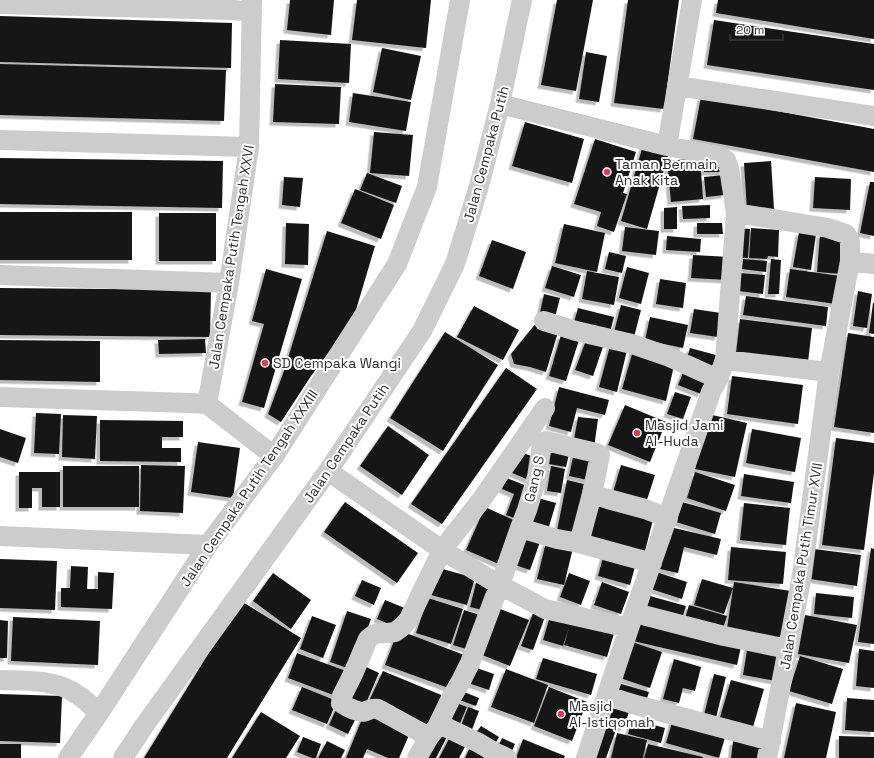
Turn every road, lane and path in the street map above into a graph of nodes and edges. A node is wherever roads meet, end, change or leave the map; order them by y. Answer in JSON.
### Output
{"nodes":[{"id":1,"x":460,"y":0,"type":"edge"},
{"id":2,"x":522,"y":0,"type":"edge"},
{"id":3,"x":692,"y":0,"type":"edge"},
{"id":4,"x":0,"y":4,"type":"edge"},
{"id":5,"x":252,"y":6,"type":"edge"},
{"id":6,"x":677,"y":86,"type":"junction"},
{"id":7,"x":500,"y":104,"type":"junction"},
{"id":8,"x":874,"y":116,"type":"edge"},
{"id":9,"x":0,"y":140,"type":"edge"},
{"id":10,"x":667,"y":146,"type":"junction"},
{"id":11,"x":249,"y":148,"type":"junction"},
{"id":12,"x":736,"y":213,"type":"junction"},
{"id":13,"x":850,"y":261,"type":"junction"},
{"id":14,"x":874,"y":264,"type":"edge"},
{"id":15,"x":0,"y":275,"type":"edge"},
{"id":16,"x":229,"y":283,"type":"junction"},
{"id":17,"x":544,"y":321,"type":"dead end"},
{"id":18,"x":725,"y":360,"type":"junction"},
{"id":19,"x":830,"y":372,"type":"junction"},
{"id":20,"x":718,"y":379,"type":"junction"},
{"id":21,"x":0,"y":397,"type":"edge"},
{"id":22,"x":207,"y":404,"type":"junction"},
{"id":23,"x":545,"y":408,"type":"dead end"},
{"id":24,"x":535,"y":439,"type":"junction"},
{"id":25,"x":274,"y":456,"type":"junction"},
{"id":26,"x":328,"y":471,"type":"junction"},
{"id":27,"x":592,"y":494,"type":"junction"},
{"id":28,"x":668,"y":518,"type":"junction"},
{"id":29,"x":520,"y":528,"type":"junction"},
{"id":30,"x":0,"y":536,"type":"edge"},
{"id":31,"x":579,"y":543,"type":"junction"},
{"id":32,"x":208,"y":545,"type":"junction"},
{"id":33,"x":442,"y":550,"type":"junction"},
{"id":34,"x":652,"y":564,"type":"junction"},
{"id":35,"x":500,"y":585,"type":"junction"},
{"id":36,"x":632,"y":620,"type":"junction"},
{"id":37,"x":788,"y":649,"type":"junction"},
{"id":38,"x":0,"y":680,"type":"edge"},
{"id":39,"x":607,"y":696,"type":"junction"},
{"id":40,"x":99,"y":713,"type":"junction"},
{"id":41,"x":434,"y":730,"type":"junction"},
{"id":42,"x":769,"y":750,"type":"edge"},
{"id":43,"x":68,"y":758,"type":"edge"},
{"id":44,"x":123,"y":758,"type":"edge"},
{"id":45,"x":417,"y":758,"type":"edge"},
{"id":46,"x":507,"y":758,"type":"edge"},
{"id":47,"x":586,"y":758,"type":"edge"}],
"edges":[{"from":1,"to":25,"type":"street","name":"Jalan Cempaka Putih Tengah XXXIII"},
{"from":2,"to":7,"type":"street","name":"Jalan Cempaka Putih"},
{"from":3,"to":6,"type":"street"},
{"from":4,"to":5,"type":"street"},
{"from":5,"to":11,"type":"street","name":"Jalan Cempaka Putih Tengah XXVI"},
{"from":6,"to":8,"type":"street"},
{"from":6,"to":10,"type":"street"},
{"from":7,"to":10,"type":"street"},
{"from":7,"to":26,"type":"street","name":"Jalan Cempaka Putih"},
{"from":9,"to":11,"type":"street"},
{"from":10,"to":12,"type":"street"},
{"from":11,"to":16,"type":"street","name":"Jalan Cempaka Putih Tengah XXVI"},
{"from":12,"to":13,"type":"street","name":"Jalan Cempaka Putih Timur XVII"},
{"from":12,"to":18,"type":"street"},
{"from":13,"to":14,"type":"street"},
{"from":13,"to":19,"type":"street","name":"Jalan Cempaka Putih Timur XVII"},
{"from":15,"to":16,"type":"street"},
{"from":16,"to":22,"type":"street","name":"Jalan Cempaka Putih Tengah XXVI"},
{"from":17,"to":20,"type":"street"},
{"from":18,"to":19,"type":"street"},
{"from":18,"to":20,"type":"street"},
{"from":19,"to":37,"type":"street","name":"Jalan Cempaka Putih Timur XVII"},
{"from":20,"to":28,"type":"street"},
{"from":21,"to":22,"type":"street"},
{"from":22,"to":25,"type":"street"},
{"from":23,"to":24,"type":"street"},
{"from":24,"to":27,"type":"street","name":"Gang S"},
{"from":24,"to":29,"type":"street","name":"Gang S"},
{"from":24,"to":33,"type":"street"},
{"from":25,"to":32,"type":"street","name":"Jalan Cempaka Putih Tengah XXXIII"},
{"from":26,"to":33,"type":"street"},
{"from":26,"to":44,"type":"street","name":"Jalan Cempaka Putih"},
{"from":27,"to":28,"type":"street"},
{"from":27,"to":31,"type":"street"},
{"from":28,"to":34,"type":"street"},
{"from":29,"to":31,"type":"street"},
{"from":29,"to":35,"type":"street","name":"Gang S"},
{"from":30,"to":32,"type":"street"},
{"from":31,"to":34,"type":"street"},
{"from":32,"to":40,"type":"street","name":"Jalan Cempaka Putih Tengah XXXIII"},
{"from":33,"to":35,"type":"street"},
{"from":33,"to":41,"type":"street"},
{"from":34,"to":36,"type":"street"},
{"from":35,"to":36,"type":"street"},
{"from":35,"to":41,"type":"street","name":"Gang S"},
{"from":36,"to":37,"type":"street"},
{"from":36,"to":39,"type":"street"},
{"from":37,"to":42,"type":"street","name":"Jalan Cempaka Putih Timur XVII"},
{"from":38,"to":40,"type":"street"},
{"from":39,"to":42,"type":"street"},
{"from":39,"to":47,"type":"street"},
{"from":40,"to":43,"type":"street","name":"Jalan Cempaka Putih Tengah XXXIII"},
{"from":41,"to":45,"type":"street","name":"Gang S"},
{"from":41,"to":46,"type":"street"}]}
